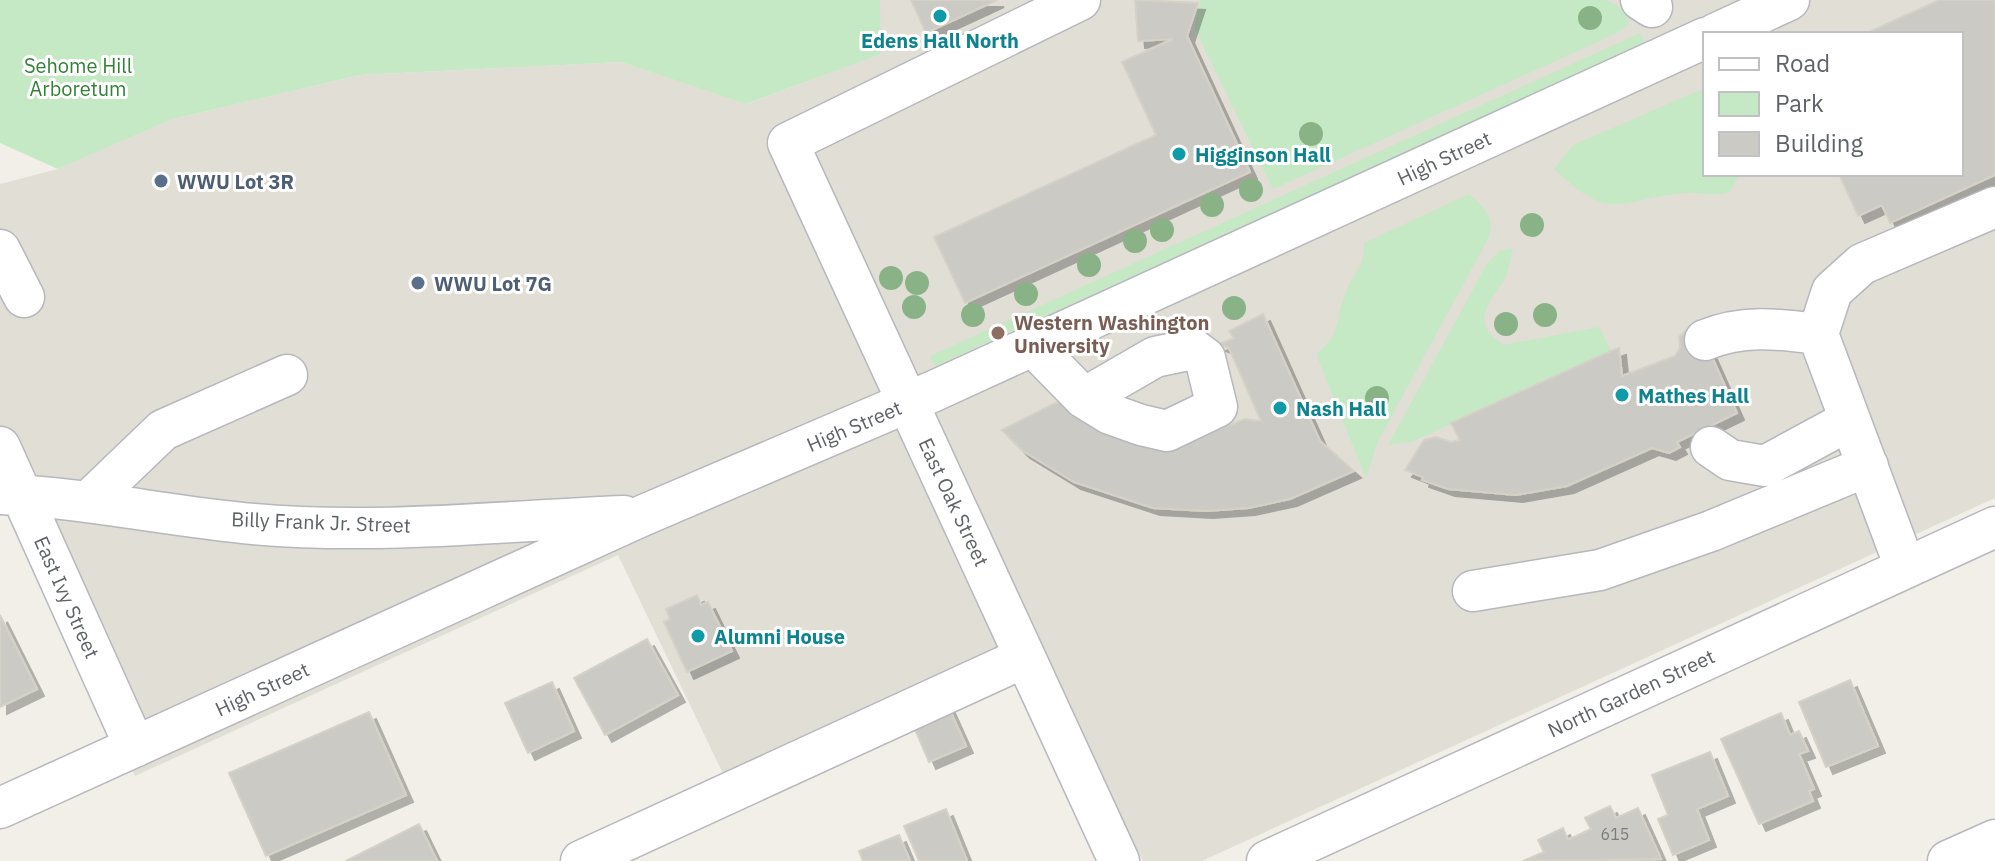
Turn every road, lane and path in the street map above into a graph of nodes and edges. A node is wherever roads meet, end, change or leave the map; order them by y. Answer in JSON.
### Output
{"nodes":[{"id":1,"x":1080,"y":0,"type":"edge"},
{"id":2,"x":1789,"y":0,"type":"edge"},
{"id":3,"x":1719,"y":32,"type":"edge"},
{"id":4,"x":1703,"y":39,"type":"edge"},
{"id":5,"x":1995,"y":207,"type":"edge"},
{"id":6,"x":0,"y":250,"type":"edge"},
{"id":7,"x":24,"y":297,"type":"dead end"},
{"id":8,"x":1818,"y":334,"type":"junction"},
{"id":9,"x":1705,"y":340,"type":"dead end"},
{"id":10,"x":1033,"y":346,"type":"junction"},
{"id":11,"x":287,"y":375,"type":"dead end"},
{"id":12,"x":1084,"y":398,"type":"dead end"},
{"id":13,"x":908,"y":403,"type":"junction"},
{"id":14,"x":1850,"y":420,"type":"junction"},
{"id":15,"x":0,"y":447,"type":"edge"},
{"id":16,"x":1711,"y":447,"type":"dead end"},
{"id":17,"x":1868,"y":466,"type":"junction"},
{"id":18,"x":7,"y":498,"type":"edge"},
{"id":19,"x":90,"y":500,"type":"junction"},
{"id":20,"x":644,"y":515,"type":"junction"},
{"id":21,"x":1995,"y":527,"type":"edge"},
{"id":22,"x":1905,"y":567,"type":"junction"},
{"id":23,"x":1473,"y":591,"type":"dead end"},
{"id":24,"x":1025,"y":657,"type":"junction"},
{"id":25,"x":135,"y":747,"type":"junction"},
{"id":26,"x":0,"y":808,"type":"edge"},
{"id":27,"x":1995,"y":840,"type":"edge"},
{"id":28,"x":581,"y":861,"type":"edge"},
{"id":29,"x":1119,"y":861,"type":"edge"},
{"id":30,"x":1267,"y":861,"type":"edge"},
{"id":31,"x":1948,"y":861,"type":"edge"}],
"edges":[{"from":1,"to":13,"type":"street","name":"East Oak Street"},
{"from":2,"to":3,"type":"street"},
{"from":4,"to":10,"type":"street","name":"High Street"},
{"from":5,"to":8,"type":"street"},
{"from":6,"to":7,"type":"street"},
{"from":8,"to":9,"type":"street"},
{"from":8,"to":14,"type":"street"},
{"from":10,"to":12,"type":"street"},
{"from":10,"to":13,"type":"street","name":"High Street"},
{"from":11,"to":19,"type":"street"},
{"from":13,"to":20,"type":"street","name":"High Street"},
{"from":13,"to":24,"type":"street","name":"East Oak Street"},
{"from":14,"to":16,"type":"street"},
{"from":14,"to":17,"type":"street"},
{"from":15,"to":18,"type":"street","name":"East Ivy Street"},
{"from":17,"to":22,"type":"street"},
{"from":17,"to":23,"type":"street"},
{"from":18,"to":19,"type":"street","name":"Billy Frank Jr. Street"},
{"from":18,"to":25,"type":"street","name":"East Ivy Street"},
{"from":19,"to":20,"type":"street","name":"Billy Frank Jr. Street"},
{"from":20,"to":25,"type":"street","name":"High Street"},
{"from":21,"to":22,"type":"street","name":"North Garden Street"},
{"from":22,"to":30,"type":"street","name":"North Garden Street"},
{"from":24,"to":28,"type":"street"},
{"from":24,"to":29,"type":"street","name":"East Oak Street"},
{"from":25,"to":26,"type":"street","name":"High Street"},
{"from":27,"to":31,"type":"street"}]}
